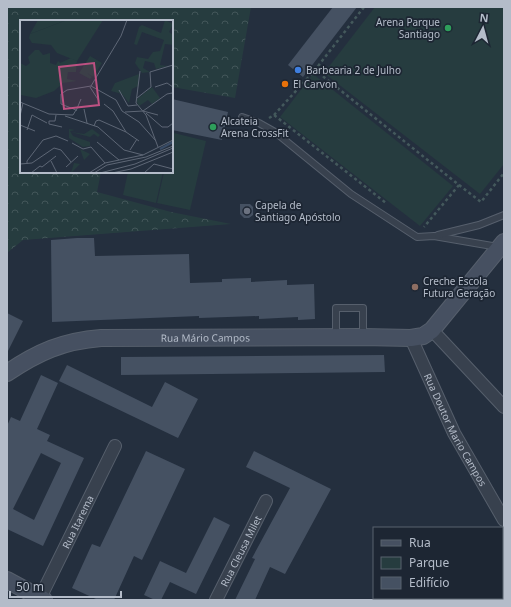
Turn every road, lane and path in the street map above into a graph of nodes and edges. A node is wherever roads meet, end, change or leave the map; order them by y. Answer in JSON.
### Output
{"nodes":[{"id":1,"x":364,"y":7,"type":"edge"},
{"id":2,"x":315,"y":70,"type":"junction"},
{"id":3,"x":274,"y":115,"type":"junction"},
{"id":4,"x":242,"y":117,"type":"dead end"},
{"id":5,"x":259,"y":123,"type":"junction"},
{"id":6,"x":504,"y":173,"type":"edge"},
{"id":7,"x":459,"y":185,"type":"junction"},
{"id":8,"x":391,"y":206,"type":"dead end"},
{"id":9,"x":504,"y":215,"type":"edge"},
{"id":10,"x":421,"y":230,"type":"dead end"},
{"id":11,"x":434,"y":236,"type":"junction"},
{"id":12,"x":502,"y":245,"type":"edge"},
{"id":13,"x":432,"y":330,"type":"junction"},
{"id":14,"x":336,"y":337,"type":"junction"},
{"id":15,"x":363,"y":337,"type":"junction"},
{"id":16,"x":411,"y":338,"type":"junction"},
{"id":17,"x":7,"y":373,"type":"edge"},
{"id":18,"x":504,"y":407,"type":"edge"},
{"id":19,"x":115,"y":446,"type":"dead end"},
{"id":20,"x":266,"y":501,"type":"dead end"},
{"id":21,"x":504,"y":520,"type":"edge"},
{"id":22,"x":7,"y":580,"type":"edge"},
{"id":23,"x":42,"y":599,"type":"edge"},
{"id":24,"x":216,"y":600,"type":"edge"}],
"edges":[{"from":1,"to":2,"type":"path"},
{"from":2,"to":3,"type":"path"},
{"from":2,"to":7,"type":"path"},
{"from":3,"to":5,"type":"path"},
{"from":3,"to":8,"type":"path"},
{"from":4,"to":5,"type":"lane"},
{"from":5,"to":11,"type":"lane"},
{"from":6,"to":7,"type":"path"},
{"from":7,"to":10,"type":"path"},
{"from":9,"to":11,"type":"lane"},
{"from":11,"to":12,"type":"lane"},
{"from":12,"to":13,"type":"main road"},
{"from":13,"to":16,"type":"main road"},
{"from":13,"to":18,"type":"street"},
{"from":14,"to":15,"type":"main road","name":"Rua Mário Campos"},
{"from":14,"to":15,"type":"lane"},
{"from":14,"to":17,"type":"main road","name":"Rua Mário Campos"},
{"from":15,"to":16,"type":"main road","name":"Rua Mário Campos"},
{"from":16,"to":21,"type":"street","name":"Rua Doutor Mario Campos"},
{"from":19,"to":23,"type":"street","name":"Rua Itarema"},
{"from":20,"to":24,"type":"street","name":"Rua Cleusa Milet"},
{"from":22,"to":23,"type":"main road"}]}
